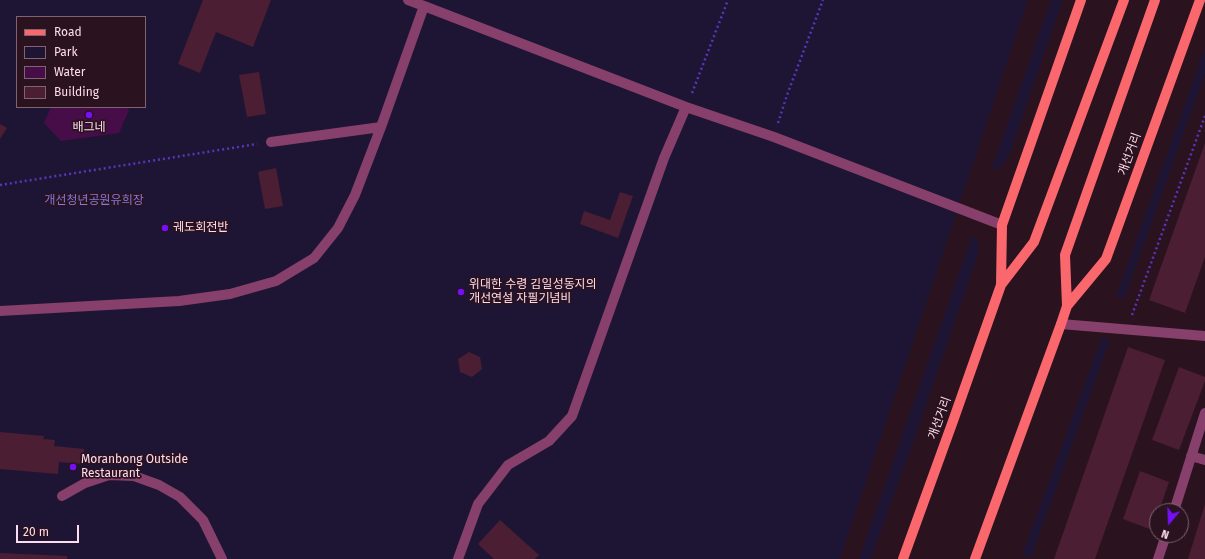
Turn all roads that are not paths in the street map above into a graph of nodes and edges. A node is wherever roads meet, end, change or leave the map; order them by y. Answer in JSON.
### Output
{"nodes":[{"id":1,"x":408,"y":0,"type":"edge"},
{"id":2,"x":1081,"y":0,"type":"edge"},
{"id":3,"x":1124,"y":0,"type":"edge"},
{"id":4,"x":1155,"y":0,"type":"edge"},
{"id":5,"x":1200,"y":0,"type":"edge"},
{"id":6,"x":424,"y":6,"type":"junction"},
{"id":7,"x":686,"y":107,"type":"junction"},
{"id":8,"x":381,"y":127,"type":"junction"},
{"id":9,"x":271,"y":142,"type":"road end"},
{"id":10,"x":1002,"y":225,"type":"junction"},
{"id":11,"x":1001,"y":285,"type":"junction"},
{"id":12,"x":1067,"y":306,"type":"junction"},
{"id":13,"x":0,"y":311,"type":"edge"},
{"id":14,"x":1061,"y":324,"type":"junction"},
{"id":15,"x":1205,"y":336,"type":"edge"},
{"id":16,"x":1205,"y":413,"type":"edge"},
{"id":17,"x":1191,"y":456,"type":"junction"},
{"id":18,"x":1205,"y":460,"type":"edge"},
{"id":19,"x":62,"y":496,"type":"dead end"},
{"id":20,"x":1176,"y":503,"type":"edge"},
{"id":21,"x":1163,"y":543,"type":"edge"},
{"id":22,"x":222,"y":559,"type":"edge"},
{"id":23,"x":458,"y":559,"type":"edge"},
{"id":24,"x":903,"y":559,"type":"edge"},
{"id":25,"x":976,"y":559,"type":"edge"},
{"id":26,"x":1158,"y":559,"type":"edge"}],
"edges":[{"from":1,"to":6,"type":"street"},
{"from":2,"to":10,"type":"main road","name":"개선거리"},
{"from":3,"to":11,"type":"main road","name":"개선거리"},
{"from":4,"to":12,"type":"main road","name":"개선거리"},
{"from":5,"to":12,"type":"main road","name":"개선거리"},
{"from":6,"to":7,"type":"street"},
{"from":6,"to":8,"type":"street"},
{"from":7,"to":10,"type":"street"},
{"from":7,"to":23,"type":"street"},
{"from":8,"to":9,"type":"street"},
{"from":8,"to":13,"type":"street"},
{"from":10,"to":11,"type":"main road","name":"개선거리"},
{"from":11,"to":24,"type":"main road","name":"개선거리"},
{"from":12,"to":14,"type":"main road","name":"개선거리"},
{"from":14,"to":15,"type":"street"},
{"from":14,"to":25,"type":"main road","name":"개선거리"},
{"from":16,"to":17,"type":"street"},
{"from":17,"to":18,"type":"street"},
{"from":17,"to":20,"type":"street"},
{"from":19,"to":22,"type":"street"},
{"from":21,"to":26,"type":"street"}]}
